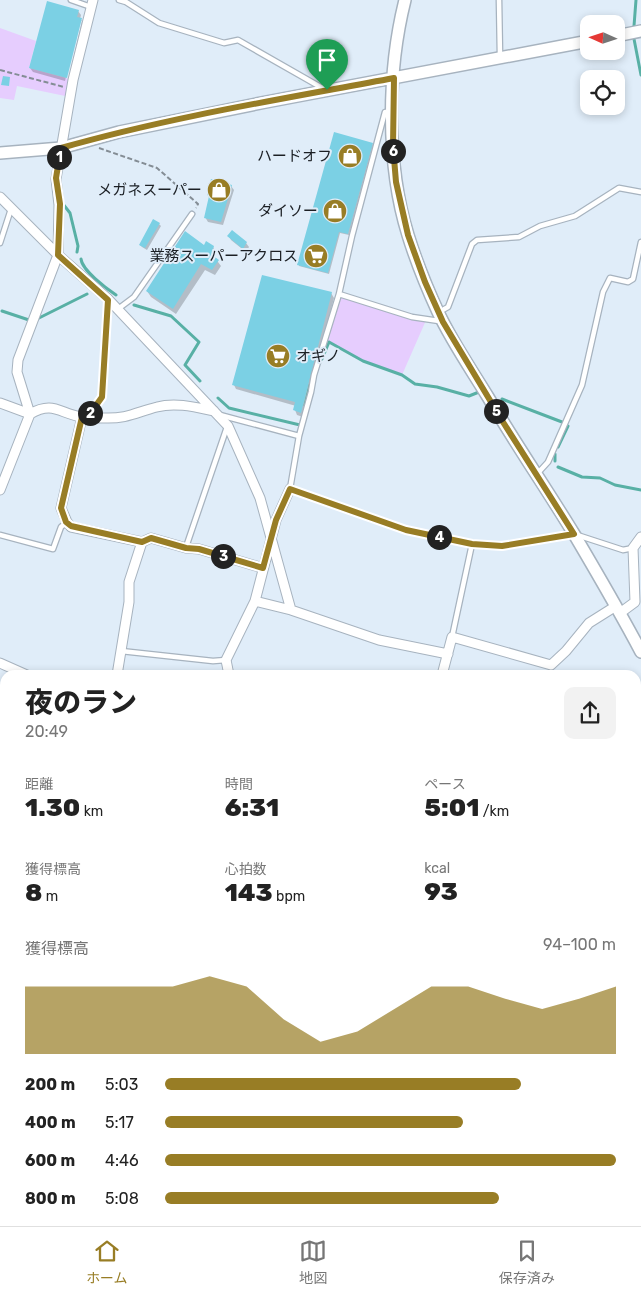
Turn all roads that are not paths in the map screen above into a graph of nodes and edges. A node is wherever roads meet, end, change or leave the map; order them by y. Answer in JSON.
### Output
{"nodes":[{"id":1,"x":71,"y":0,"type":"edge"},
{"id":2,"x":118,"y":0,"type":"edge"},
{"id":3,"x":405,"y":0,"type":"edge"},
{"id":4,"x":499,"y":0,"type":"edge"},
{"id":5,"x":92,"y":4,"type":"edge"},
{"id":6,"x":641,"y":31,"type":"edge"},
{"id":7,"x":625,"y":34,"type":"edge"},
{"id":8,"x":580,"y":42,"type":"edge"},
{"id":9,"x":500,"y":56,"type":"junction"},
{"id":10,"x":394,"y":78,"type":"junction"},
{"id":11,"x":327,"y":90,"type":"junction"},
{"id":12,"x":392,"y":112,"type":"junction"},
{"id":13,"x":61,"y":148,"type":"junction"},
{"id":14,"x":0,"y":153,"type":"edge"},
{"id":15,"x":641,"y":192,"type":"edge"},
{"id":16,"x":0,"y":197,"type":"edge"},
{"id":17,"x":11,"y":209,"type":"junction"},
{"id":18,"x":192,"y":214,"type":"road end"},
{"id":19,"x":641,"y":242,"type":"edge"},
{"id":20,"x":0,"y":243,"type":"edge"},
{"id":21,"x":58,"y":255,"type":"junction"},
{"id":22,"x":339,"y":294,"type":"junction"},
{"id":23,"x":108,"y":300,"type":"junction"},
{"id":24,"x":117,"y":310,"type":"junction"},
{"id":25,"x":441,"y":317,"type":"junction"},
{"id":26,"x":0,"y":403,"type":"edge"},
{"id":27,"x":217,"y":413,"type":"junction"},
{"id":28,"x":30,"y":414,"type":"junction"},
{"id":29,"x":84,"y":417,"type":"junction"},
{"id":30,"x":228,"y":426,"type":"junction"},
{"id":31,"x":299,"y":436,"type":"junction"},
{"id":32,"x":536,"y":475,"type":"junction"},
{"id":33,"x":290,"y":489,"type":"junction"},
{"id":34,"x":0,"y":490,"type":"edge"},
{"id":35,"x":66,"y":522,"type":"junction"},
{"id":36,"x":574,"y":534,"type":"junction"},
{"id":37,"x":0,"y":535,"type":"edge"},
{"id":38,"x":641,"y":537,"type":"edge"},
{"id":39,"x":272,"y":540,"type":"junction"},
{"id":40,"x":142,"y":542,"type":"junction"},
{"id":41,"x":472,"y":544,"type":"junction"},
{"id":42,"x":186,"y":548,"type":"junction"},
{"id":43,"x":633,"y":548,"type":"junction"},
{"id":44,"x":263,"y":568,"type":"junction"},
{"id":45,"x":256,"y":601,"type":"junction"},
{"id":46,"x":291,"y":610,"type":"junction"},
{"id":47,"x":618,"y":610,"type":"junction"},
{"id":48,"x":452,"y":637,"type":"junction"},
{"id":49,"x":121,"y":651,"type":"junction"},
{"id":50,"x":641,"y":652,"type":"edge"},
{"id":51,"x":448,"y":654,"type":"junction"},
{"id":52,"x":226,"y":660,"type":"junction"},
{"id":53,"x":0,"y":662,"type":"edge"},
{"id":54,"x":17,"y":670,"type":"edge"},
{"id":55,"x":118,"y":670,"type":"edge"},
{"id":56,"x":228,"y":670,"type":"edge"},
{"id":57,"x":443,"y":670,"type":"edge"}],
"edges":[{"from":1,"to":5,"type":"lane"},
{"from":2,"to":11,"type":"lane"},
{"from":3,"to":10,"type":"street"},
{"from":4,"to":9,"type":"lane"},
{"from":5,"to":13,"type":"street"},
{"from":6,"to":7,"type":"street"},
{"from":8,"to":9,"type":"street"},
{"from":9,"to":10,"type":"street"},
{"from":10,"to":11,"type":"street"},
{"from":10,"to":12,"type":"street"},
{"from":11,"to":13,"type":"street"},
{"from":12,"to":22,"type":"lane"},
{"from":12,"to":25,"type":"street"},
{"from":13,"to":14,"type":"street"},
{"from":13,"to":21,"type":"street"},
{"from":15,"to":25,"type":"lane"},
{"from":16,"to":17,"type":"street"},
{"from":17,"to":20,"type":"lane"},
{"from":17,"to":21,"type":"street"},
{"from":18,"to":24,"type":"lane"},
{"from":19,"to":32,"type":"lane"},
{"from":21,"to":23,"type":"street"},
{"from":21,"to":28,"type":"street"},
{"from":22,"to":25,"type":"lane"},
{"from":22,"to":31,"type":"lane"},
{"from":23,"to":24,"type":"street"},
{"from":23,"to":29,"type":"lane"},
{"from":24,"to":27,"type":"street"},
{"from":25,"to":32,"type":"street"},
{"from":26,"to":28,"type":"street"},
{"from":27,"to":29,"type":"street"},
{"from":27,"to":30,"type":"street"},
{"from":27,"to":31,"type":"lane"},
{"from":28,"to":29,"type":"street"},
{"from":28,"to":34,"type":"street"},
{"from":29,"to":35,"type":"street"},
{"from":30,"to":39,"type":"street"},
{"from":30,"to":42,"type":"lane"},
{"from":31,"to":33,"type":"lane"},
{"from":32,"to":36,"type":"street"},
{"from":33,"to":39,"type":"street"},
{"from":33,"to":41,"type":"lane"},
{"from":35,"to":37,"type":"lane"},
{"from":35,"to":40,"type":"street"},
{"from":36,"to":41,"type":"lane"},
{"from":36,"to":43,"type":"lane"},
{"from":36,"to":47,"type":"street"},
{"from":38,"to":43,"type":"street"},
{"from":39,"to":44,"type":"street"},
{"from":39,"to":46,"type":"street"},
{"from":40,"to":42,"type":"street"},
{"from":40,"to":49,"type":"street"},
{"from":41,"to":48,"type":"lane"},
{"from":42,"to":44,"type":"street"},
{"from":43,"to":47,"type":"street"},
{"from":44,"to":45,"type":"street"},
{"from":45,"to":46,"type":"street"},
{"from":45,"to":52,"type":"street"},
{"from":46,"to":51,"type":"street"},
{"from":47,"to":48,"type":"street"},
{"from":47,"to":50,"type":"street"},
{"from":48,"to":51,"type":"street"},
{"from":49,"to":52,"type":"lane"},
{"from":49,"to":55,"type":"street"},
{"from":51,"to":57,"type":"street"},
{"from":52,"to":56,"type":"street"},
{"from":53,"to":54,"type":"street"}]}
